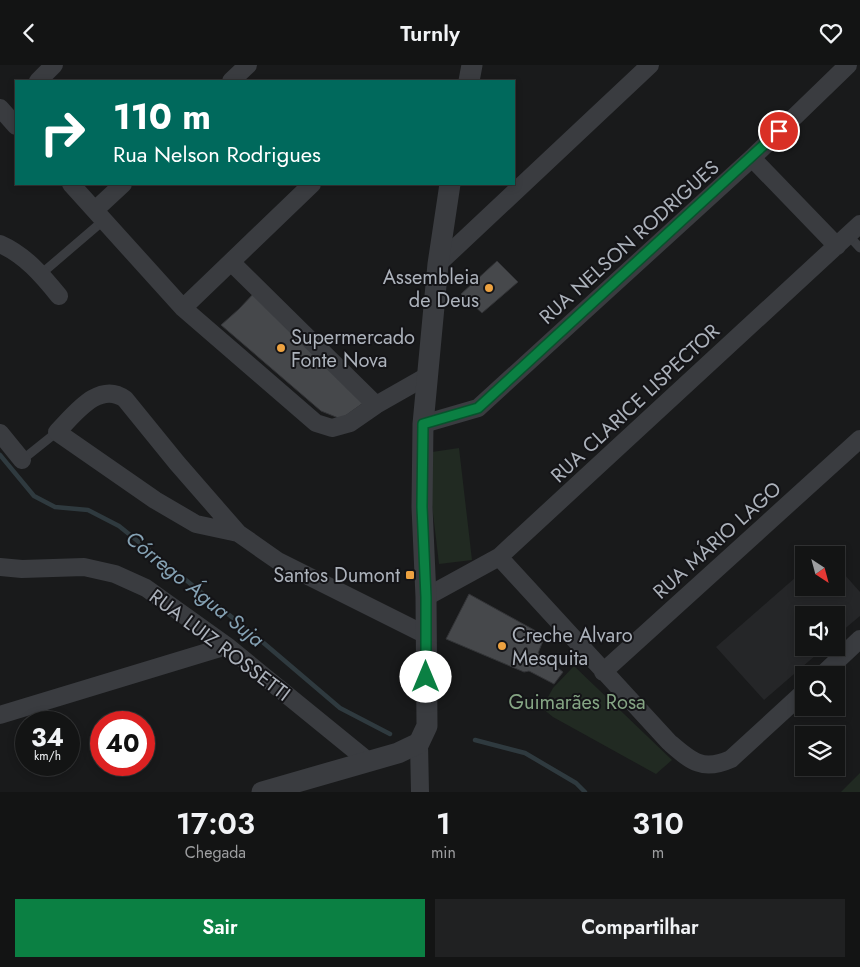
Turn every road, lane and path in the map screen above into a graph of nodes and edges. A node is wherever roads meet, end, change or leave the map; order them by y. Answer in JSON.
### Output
{"nodes":[{"id":1,"x":54,"y":65,"type":"edge"},
{"id":2,"x":248,"y":65,"type":"edge"},
{"id":3,"x":472,"y":65,"type":"edge"},
{"id":4,"x":650,"y":65,"type":"edge"},
{"id":5,"x":848,"y":65,"type":"edge"},
{"id":6,"x":39,"y":80,"type":"edge"},
{"id":7,"x":232,"y":80,"type":"edge"},
{"id":8,"x":469,"y":80,"type":"edge"},
{"id":9,"x":752,"y":158,"type":"junction"},
{"id":10,"x":72,"y":185,"type":"edge"},
{"id":11,"x":122,"y":185,"type":"edge"},
{"id":12,"x":311,"y":185,"type":"edge"},
{"id":13,"x":450,"y":185,"type":"edge"},
{"id":14,"x":100,"y":215,"type":"junction"},
{"id":15,"x":848,"y":235,"type":"edge"},
{"id":16,"x":0,"y":244,"type":"edge"},
{"id":17,"x":860,"y":249,"type":"edge"},
{"id":18,"x":231,"y":262,"type":"junction"},
{"id":19,"x":438,"y":264,"type":"junction"},
{"id":20,"x":41,"y":274,"type":"junction"},
{"id":21,"x":59,"y":296,"type":"dead end"},
{"id":22,"x":183,"y":307,"type":"junction"},
{"id":23,"x":427,"y":376,"type":"junction"},
{"id":24,"x":376,"y":405,"type":"junction"},
{"id":25,"x":423,"y":424,"type":"junction"},
{"id":26,"x":57,"y":432,"type":"junction"},
{"id":27,"x":0,"y":433,"type":"edge"},
{"id":28,"x":860,"y":439,"type":"edge"},
{"id":29,"x":22,"y":460,"type":"joint"},
{"id":30,"x":238,"y":533,"type":"junction"},
{"id":31,"x":499,"y":557,"type":"junction"},
{"id":32,"x":0,"y":567,"type":"edge"},
{"id":33,"x":426,"y":597,"type":"junction"},
{"id":34,"x":426,"y":635,"type":"junction"},
{"id":35,"x":860,"y":639,"type":"edge"},
{"id":36,"x":227,"y":646,"type":"junction"},
{"id":37,"x":832,"y":666,"type":"edge"},
{"id":38,"x":603,"y":672,"type":"junction"},
{"id":39,"x":795,"y":699,"type":"edge"},
{"id":40,"x":0,"y":715,"type":"edge"},
{"id":41,"x":419,"y":743,"type":"junction"},
{"id":42,"x":368,"y":761,"type":"junction"},
{"id":43,"x":262,"y":792,"type":"edge"},
{"id":44,"x":420,"y":792,"type":"edge"}],
"edges":[{"from":1,"to":6,"type":"street"},
{"from":2,"to":7,"type":"street"},
{"from":3,"to":8,"type":"street"},
{"from":4,"to":19,"type":"street"},
{"from":5,"to":9,"type":"street","name":"RUA NELSON RODRIGUES"},
{"from":9,"to":15,"type":"street"},
{"from":9,"to":25,"type":"street","name":"RUA NELSON RODRIGUES"},
{"from":10,"to":14,"type":"street"},
{"from":11,"to":14,"type":"street"},
{"from":12,"to":18,"type":"street"},
{"from":13,"to":19,"type":"street"},
{"from":14,"to":20,"type":"lane"},
{"from":14,"to":22,"type":"street"},
{"from":15,"to":17,"type":"lane"},
{"from":15,"to":31,"type":"street","name":"RUA CLARICE LISPECTOR"},
{"from":16,"to":20,"type":"street"},
{"from":18,"to":22,"type":"street"},
{"from":18,"to":24,"type":"street"},
{"from":19,"to":23,"type":"street"},
{"from":20,"to":21,"type":"street"},
{"from":22,"to":24,"type":"street"},
{"from":23,"to":24,"type":"street"},
{"from":23,"to":25,"type":"street"},
{"from":25,"to":33,"type":"street"},
{"from":26,"to":29,"type":"lane"},
{"from":26,"to":30,"type":"street"},
{"from":26,"to":30,"type":"street"},
{"from":27,"to":29,"type":"street"},
{"from":28,"to":38,"type":"street","name":"RUA MÁRIO LAGO"},
{"from":30,"to":34,"type":"street"},
{"from":31,"to":33,"type":"street","name":"RUA CLARICE LISPECTOR"},
{"from":31,"to":38,"type":"street"},
{"from":32,"to":36,"type":"street","name":"RUA LUIZ ROSSETTI"},
{"from":33,"to":34,"type":"street"},
{"from":34,"to":41,"type":"street"},
{"from":35,"to":37,"type":"street"},
{"from":36,"to":40,"type":"street"},
{"from":36,"to":42,"type":"street","name":"RUA LUIZ ROSSETTI"},
{"from":38,"to":39,"type":"street"},
{"from":41,"to":42,"type":"street"},
{"from":41,"to":44,"type":"street"},
{"from":42,"to":43,"type":"street"}]}
